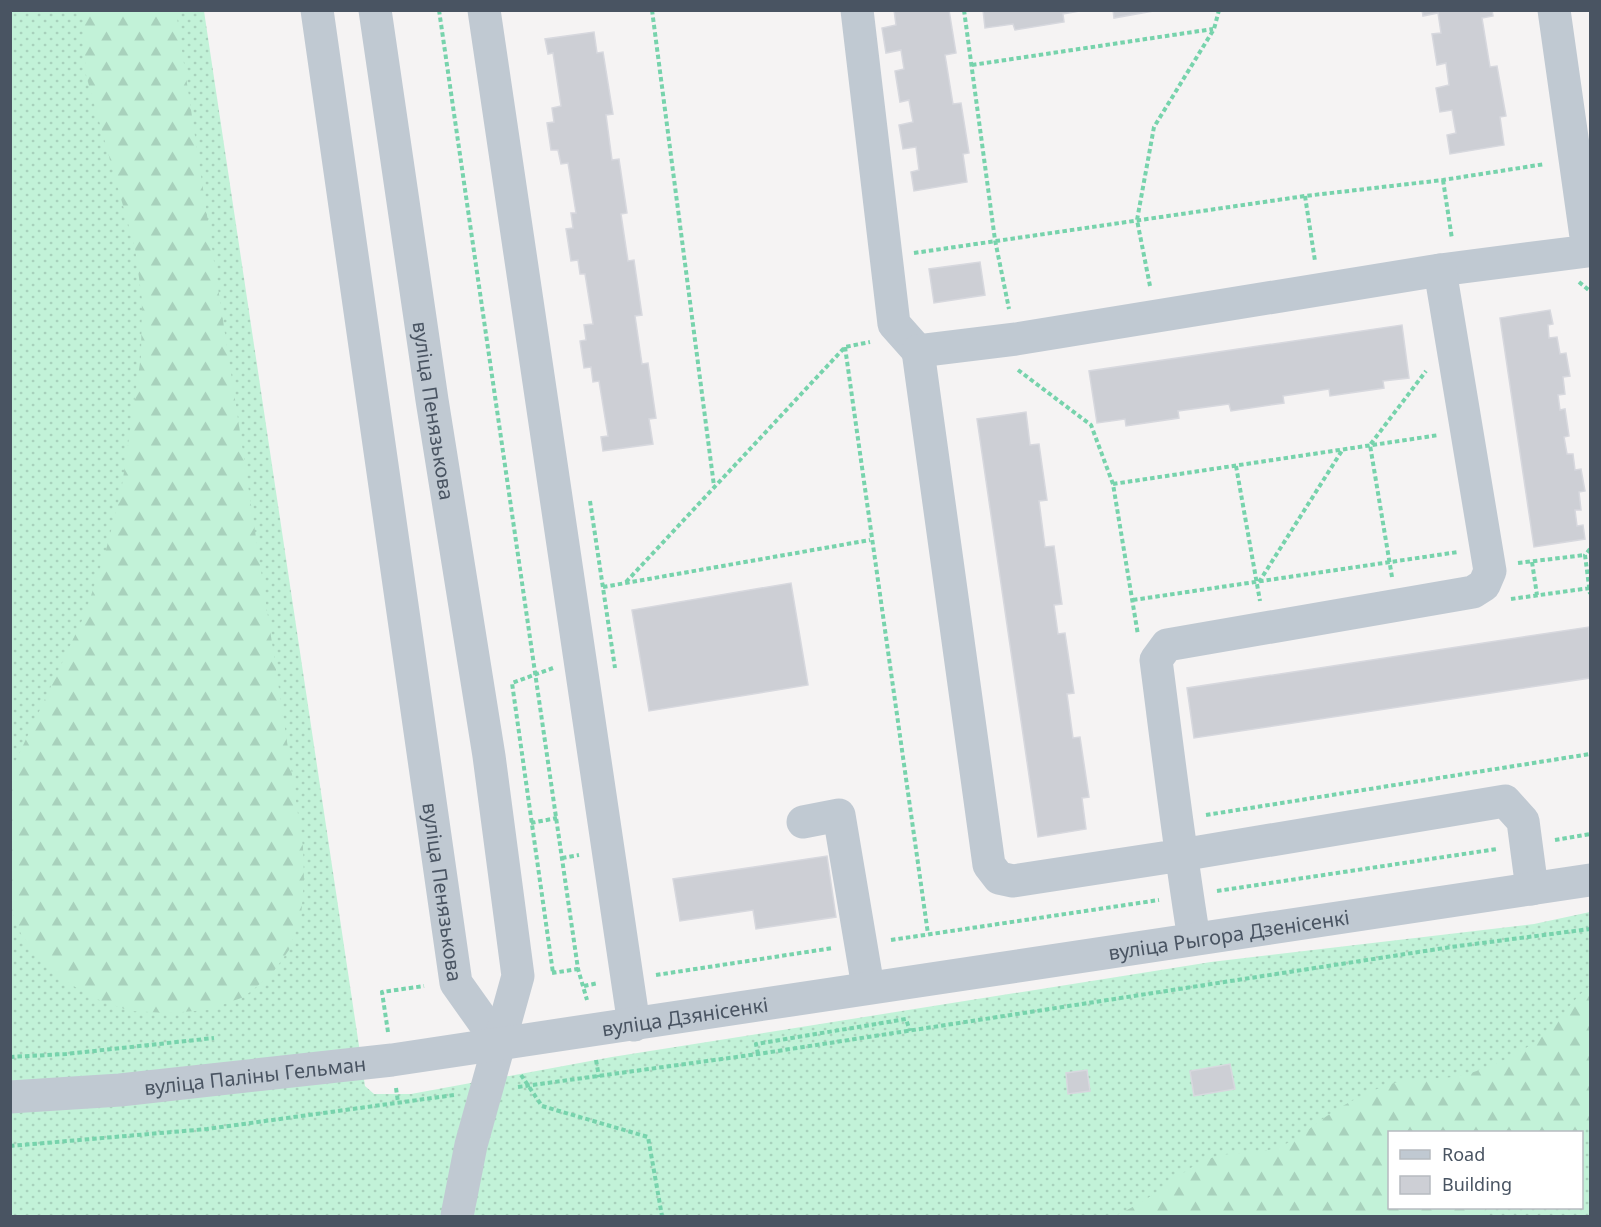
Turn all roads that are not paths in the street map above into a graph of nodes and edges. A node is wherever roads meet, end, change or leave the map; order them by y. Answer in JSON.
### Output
{"nodes":[{"id":1,"x":317,"y":10,"type":"edge"},
{"id":2,"x":375,"y":10,"type":"edge"},
{"id":3,"x":484,"y":10,"type":"edge"},
{"id":4,"x":856,"y":10,"type":"edge"},
{"id":5,"x":1554,"y":10,"type":"edge"},
{"id":6,"x":1440,"y":270,"type":"junction"},
{"id":7,"x":918,"y":351,"type":"junction"},
{"id":8,"x":803,"y":822,"type":"dead end"},
{"id":9,"x":1181,"y":855,"type":"junction"},
{"id":10,"x":1590,"y":880,"type":"edge"},
{"id":11,"x":1532,"y":889,"type":"junction"},
{"id":12,"x":1194,"y":939,"type":"junction"},
{"id":13,"x":868,"y":987,"type":"junction"},
{"id":14,"x":634,"y":1025,"type":"junction"},
{"id":15,"x":500,"y":1045,"type":"junction"},
{"id":16,"x":10,"y":1097,"type":"edge"},
{"id":17,"x":457,"y":1216,"type":"edge"}],
"edges":[{"from":1,"to":15,"type":"street","name":"вуліца Пенязькова"},
{"from":2,"to":15,"type":"street","name":"вуліца Пенязькова"},
{"from":3,"to":14,"type":"street"},
{"from":4,"to":7,"type":"street"},
{"from":5,"to":6,"type":"street"},
{"from":6,"to":7,"type":"street"},
{"from":6,"to":9,"type":"street"},
{"from":7,"to":9,"type":"street"},
{"from":8,"to":13,"type":"street"},
{"from":9,"to":11,"type":"street"},
{"from":9,"to":12,"type":"street"},
{"from":10,"to":11,"type":"street","name":"вуліца Рыгора Дзенісенкі"},
{"from":11,"to":12,"type":"street","name":"вуліца Рыгора Дзенісенкі"},
{"from":12,"to":13,"type":"street","name":"вуліца Рыгора Дзенісенкі"},
{"from":13,"to":14,"type":"street","name":"вуліца Дзянісенкі"},
{"from":14,"to":15,"type":"street","name":"вуліца Дзянісенкі"},
{"from":15,"to":16,"type":"street","name":"вуліца Паліны Гельман"},
{"from":15,"to":17,"type":"street"}]}
